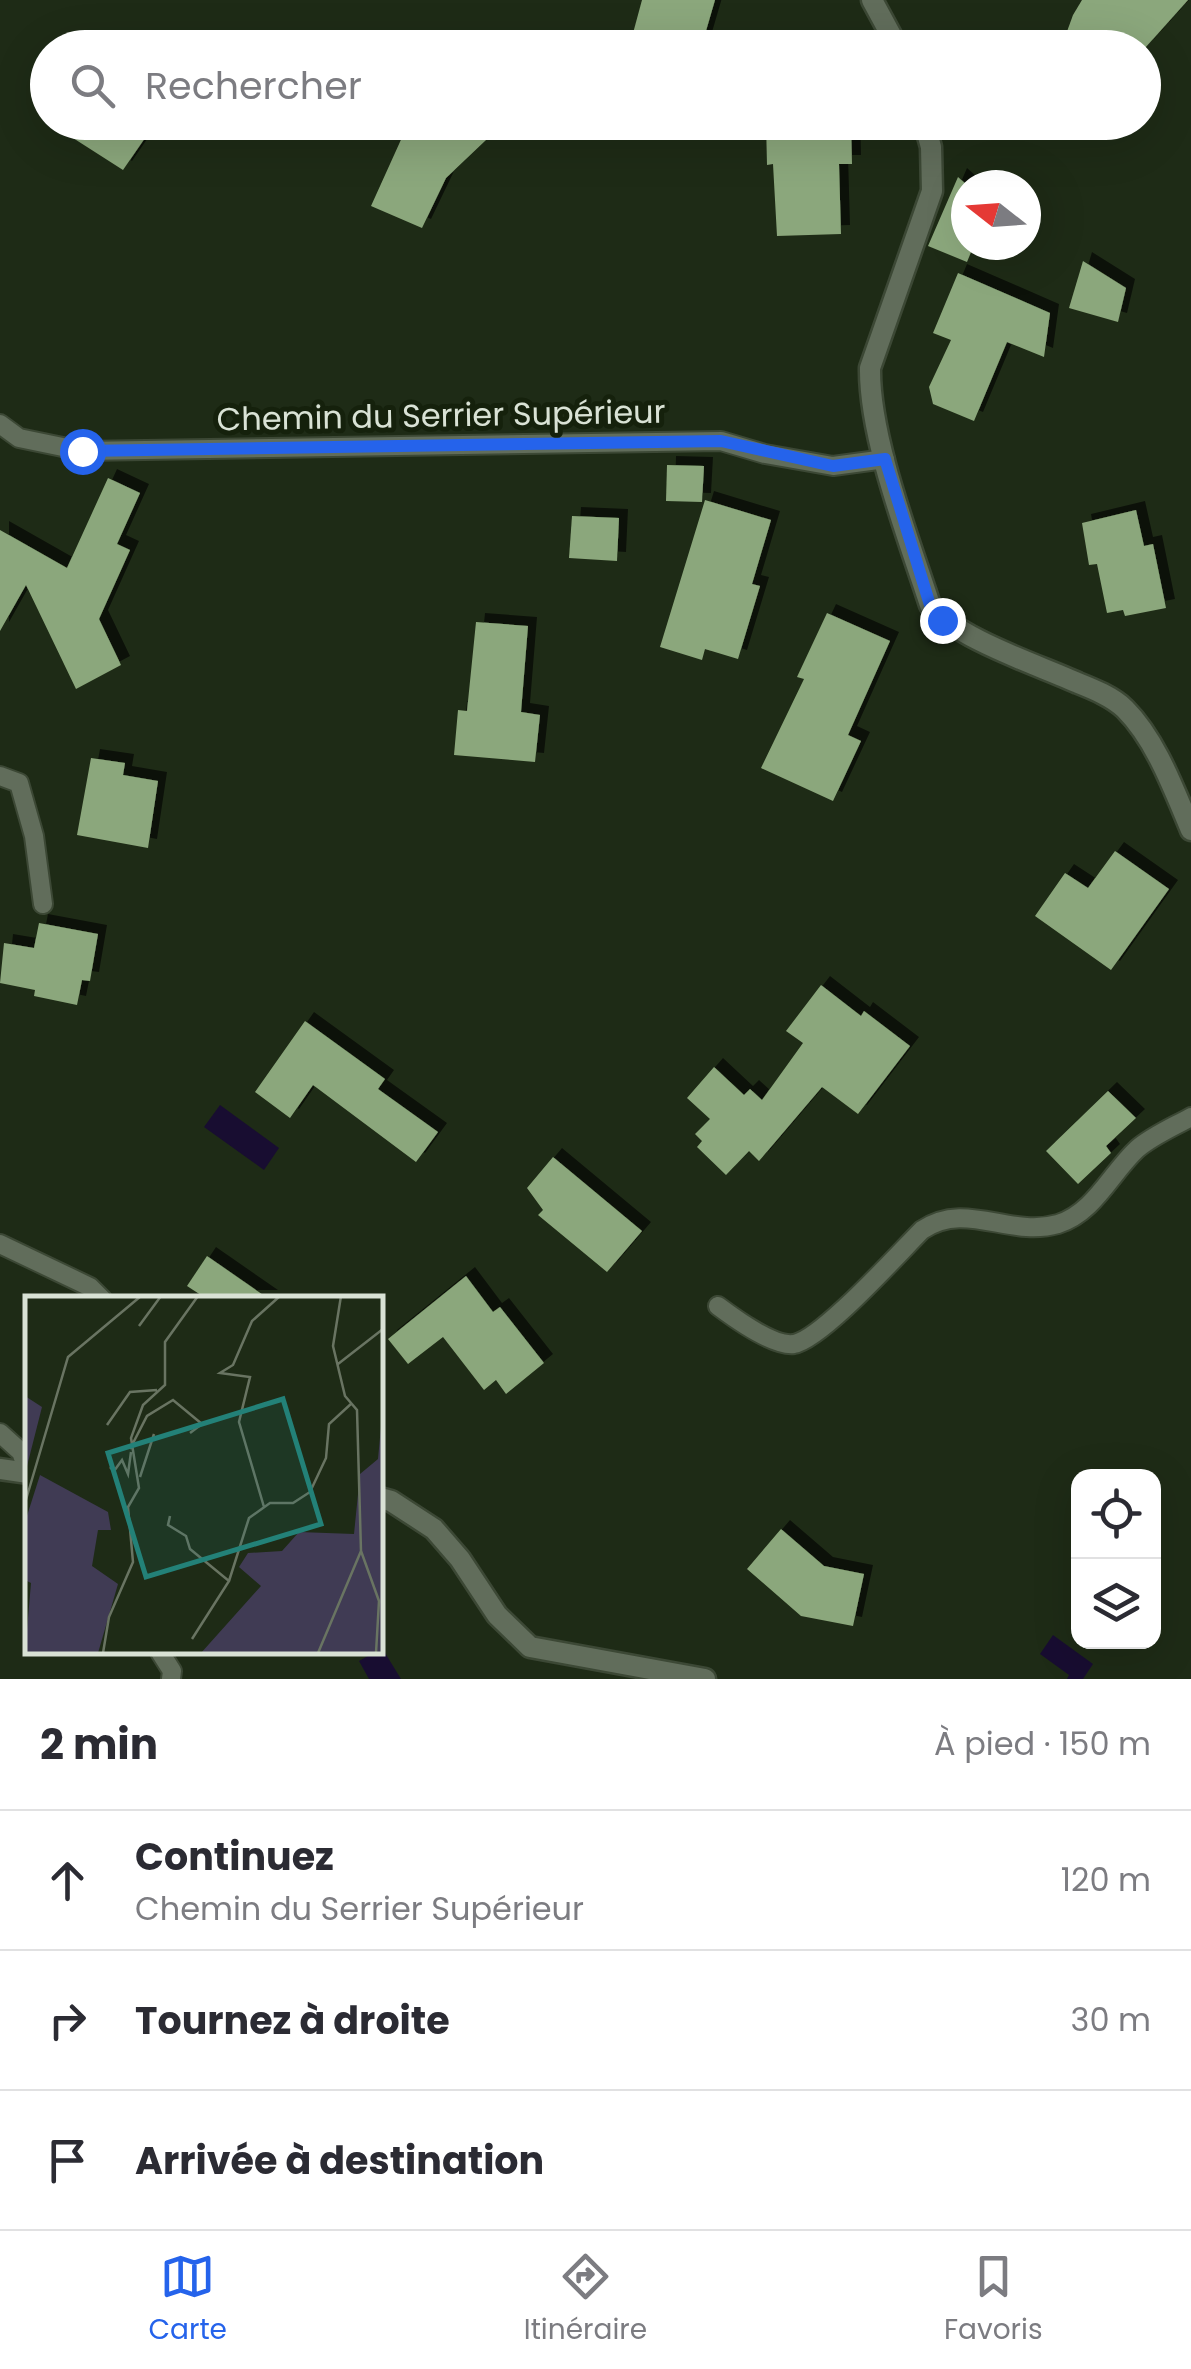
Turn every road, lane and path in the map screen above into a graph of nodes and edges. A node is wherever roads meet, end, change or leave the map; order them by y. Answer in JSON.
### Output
{"nodes":[{"id":1,"x":872,"y":0,"type":"edge"},
{"id":2,"x":888,"y":30,"type":"edge"},
{"id":3,"x":929,"y":140,"type":"edge"},
{"id":4,"x":0,"y":424,"type":"edge"},
{"id":5,"x":885,"y":459,"type":"junction"},
{"id":6,"x":0,"y":776,"type":"edge"},
{"id":7,"x":1191,"y":830,"type":"edge"},
{"id":8,"x":44,"y":904,"type":"dead end"},
{"id":9,"x":1191,"y":1117,"type":"edge"},
{"id":10,"x":0,"y":1244,"type":"edge"},
{"id":11,"x":99,"y":1296,"type":"edge"},
{"id":12,"x":718,"y":1306,"type":"dead end"},
{"id":13,"x":0,"y":1433,"type":"edge"},
{"id":14,"x":25,"y":1462,"type":"edge"},
{"id":15,"x":0,"y":1470,"type":"edge"},
{"id":16,"x":25,"y":1472,"type":"edge"},
{"id":17,"x":382,"y":1499,"type":"edge"},
{"id":18,"x":161,"y":1654,"type":"edge"},
{"id":19,"x":171,"y":1679,"type":"edge"},
{"id":20,"x":705,"y":1679,"type":"edge"}],
"edges":[{"from":1,"to":2,"type":"street"},
{"from":3,"to":5,"type":"street"},
{"from":4,"to":5,"type":"lane","name":"Chemin du Serrier Supérieur"},
{"from":5,"to":7,"type":"street"},
{"from":6,"to":8,"type":"lane"},
{"from":9,"to":12,"type":"lane"},
{"from":10,"to":11,"type":"lane"},
{"from":13,"to":14,"type":"lane"},
{"from":15,"to":16,"type":"street"},
{"from":17,"to":20,"type":"street"},
{"from":18,"to":19,"type":"lane"}]}
